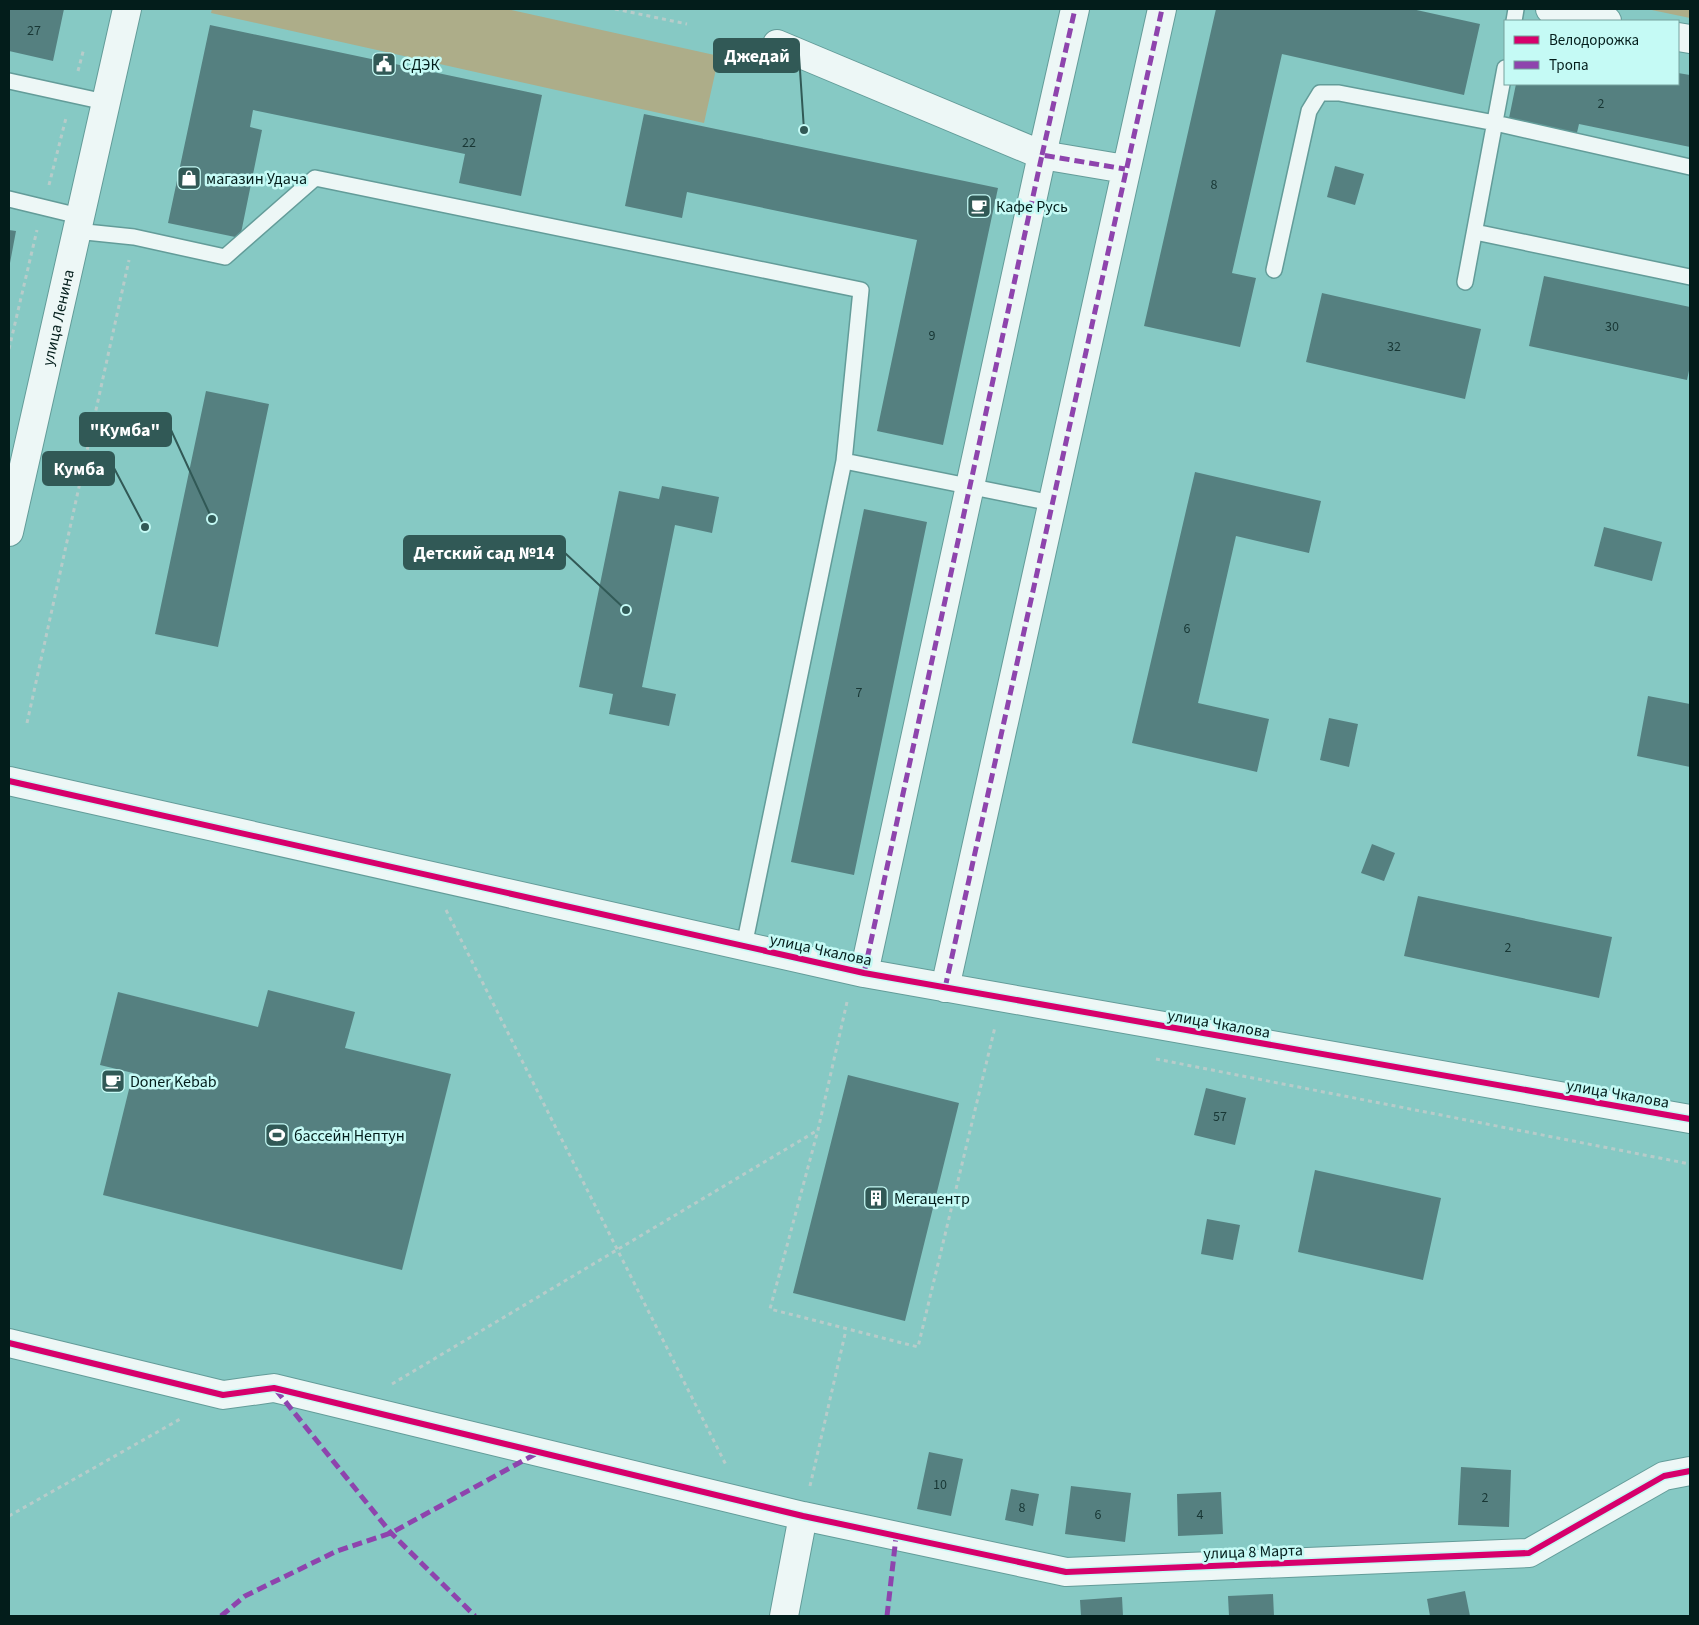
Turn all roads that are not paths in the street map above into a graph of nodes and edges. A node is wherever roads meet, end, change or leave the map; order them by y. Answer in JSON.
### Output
{"nodes":[{"id":1,"x":127,"y":9,"type":"edge"},
{"id":2,"x":1075,"y":9,"type":"edge"},
{"id":3,"x":1162,"y":9,"type":"edge"},
{"id":4,"x":1550,"y":9,"type":"edge"},
{"id":5,"x":1602,"y":20,"type":"edge"},
{"id":6,"x":777,"y":44,"type":"dead end"},
{"id":7,"x":1504,"y":74,"type":"edge"},
{"id":8,"x":9,"y":81,"type":"edge"},
{"id":9,"x":105,"y":102,"type":"junction"},
{"id":10,"x":1495,"y":123,"type":"junction"},
{"id":11,"x":1042,"y":155,"type":"junction"},
{"id":12,"x":1690,"y":167,"type":"edge"},
{"id":13,"x":1125,"y":169,"type":"junction"},
{"id":14,"x":9,"y":199,"type":"edge"},
{"id":15,"x":78,"y":224,"type":"junction"},
{"id":16,"x":1474,"y":232,"type":"junction"},
{"id":17,"x":1274,"y":270,"type":"dead end"},
{"id":18,"x":1690,"y":277,"type":"edge"},
{"id":19,"x":1465,"y":282,"type":"dead end"},
{"id":20,"x":844,"y":461,"type":"junction"},
{"id":21,"x":970,"y":487,"type":"junction"},
{"id":22,"x":1052,"y":504,"type":"junction"},
{"id":23,"x":11,"y":517,"type":"edge"},
{"id":24,"x":9,"y":781,"type":"edge"},
{"id":25,"x":744,"y":946,"type":"junction"},
{"id":26,"x":864,"y":973,"type":"junction"},
{"id":27,"x":945,"y":988,"type":"junction"},
{"id":28,"x":1690,"y":1119,"type":"edge"},
{"id":29,"x":9,"y":1343,"type":"edge"},
{"id":30,"x":1690,"y":1471,"type":"edge"},
{"id":31,"x":803,"y":1516,"type":"junction"},
{"id":32,"x":784,"y":1616,"type":"edge"}],
"edges":[{"from":1,"to":9,"type":"street","name":"улица Ленина"},
{"from":2,"to":11,"type":"street"},
{"from":3,"to":13,"type":"street"},
{"from":4,"to":5,"type":"street"},
{"from":6,"to":11,"type":"street"},
{"from":7,"to":10,"type":"lane"},
{"from":8,"to":9,"type":"lane"},
{"from":9,"to":15,"type":"street","name":"улица Ленина"},
{"from":10,"to":12,"type":"lane"},
{"from":10,"to":16,"type":"lane"},
{"from":10,"to":17,"type":"lane"},
{"from":11,"to":13,"type":"street"},
{"from":11,"to":21,"type":"street"},
{"from":13,"to":22,"type":"street"},
{"from":14,"to":15,"type":"lane"},
{"from":15,"to":20,"type":"lane"},
{"from":15,"to":23,"type":"street","name":"улица Ленина"},
{"from":16,"to":18,"type":"lane"},
{"from":16,"to":19,"type":"lane"},
{"from":20,"to":21,"type":"lane"},
{"from":20,"to":25,"type":"lane"},
{"from":21,"to":22,"type":"lane"},
{"from":21,"to":26,"type":"street"},
{"from":22,"to":27,"type":"street"},
{"from":24,"to":25,"type":"street","name":"улица Чкалова"},
{"from":25,"to":26,"type":"street","name":"улица Чкалова"},
{"from":26,"to":27,"type":"street","name":"улица Чкалова"},
{"from":27,"to":28,"type":"street","name":"улица Чкалова"},
{"from":29,"to":31,"type":"street","name":"улица 8 Марта"},
{"from":30,"to":31,"type":"street","name":"улица 8 Марта"},
{"from":31,"to":32,"type":"street"}]}
